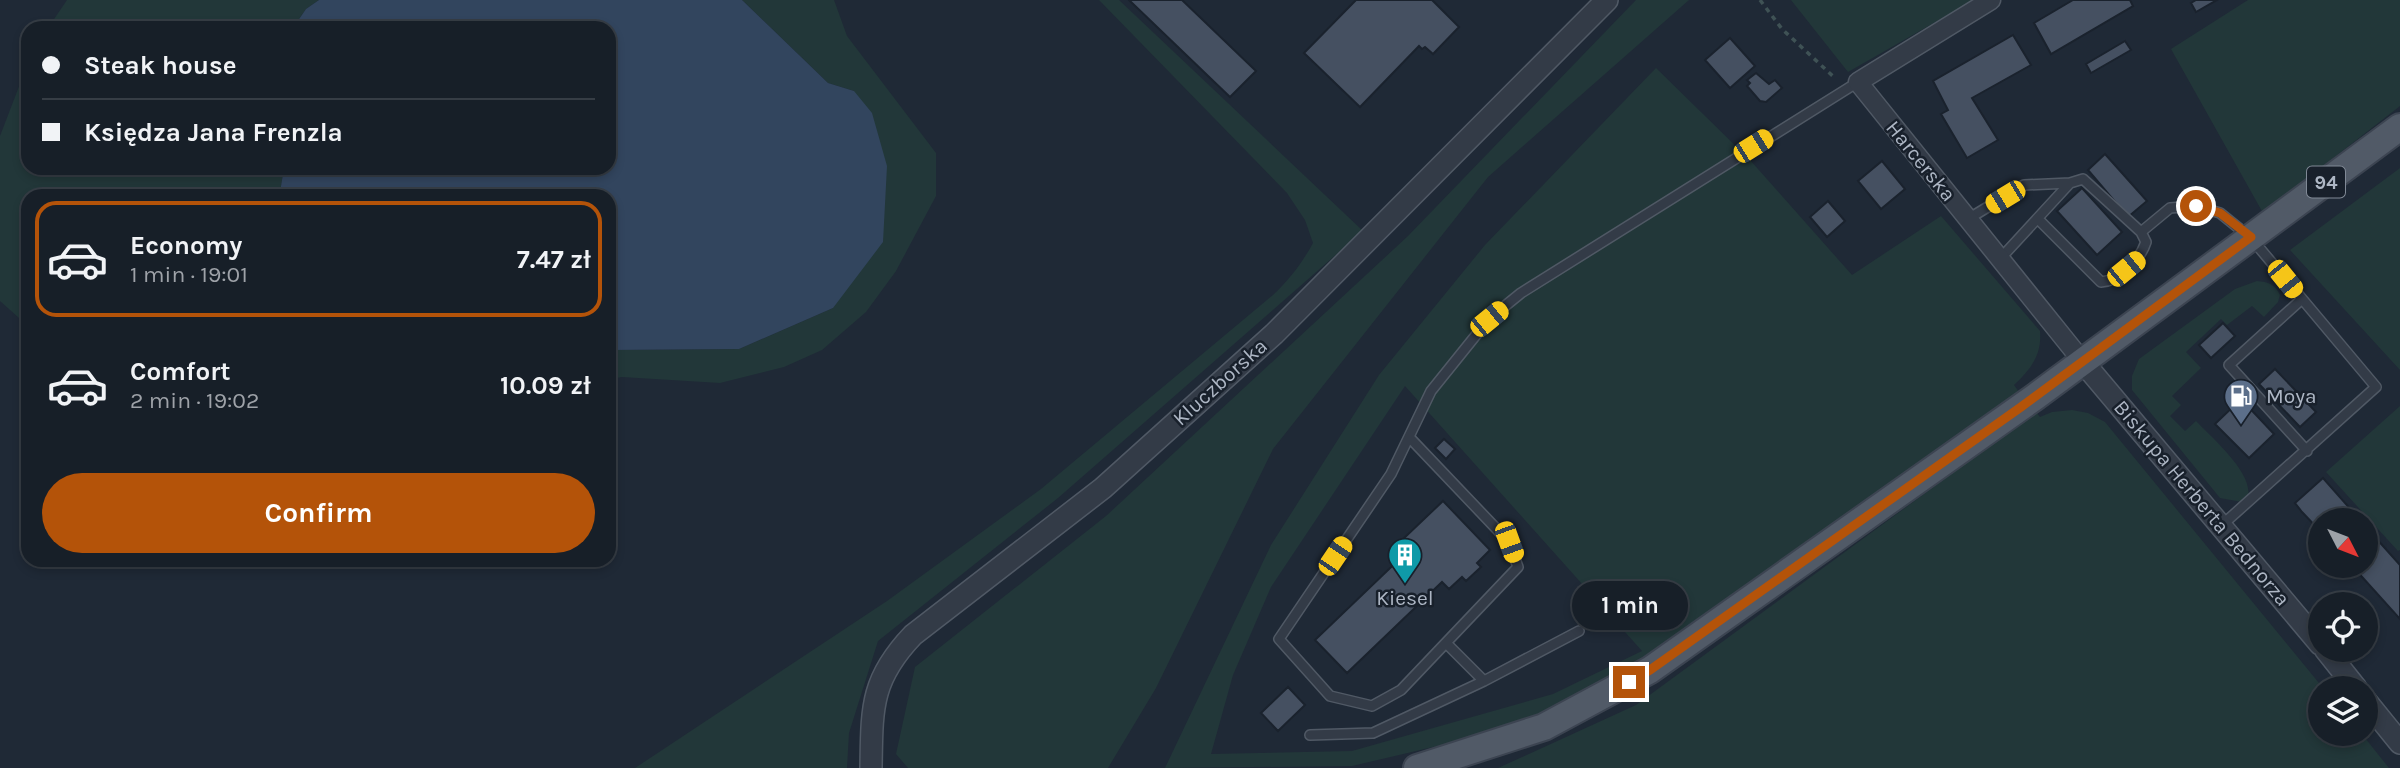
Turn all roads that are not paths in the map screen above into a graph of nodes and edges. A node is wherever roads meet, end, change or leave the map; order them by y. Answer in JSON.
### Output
{"nodes":[{"id":1,"x":1606,"y":0,"type":"edge"},
{"id":2,"x":1991,"y":0,"type":"edge"},
{"id":3,"x":1852,"y":85,"type":"junction"},
{"id":4,"x":2400,"y":127,"type":"edge"},
{"id":5,"x":2070,"y":183,"type":"junction"},
{"id":6,"x":1968,"y":219,"type":"junction"},
{"id":7,"x":2038,"y":219,"type":"junction"},
{"id":8,"x":2141,"y":232,"type":"junction"},
{"id":9,"x":2251,"y":237,"type":"junction"},
{"id":10,"x":2000,"y":259,"type":"junction"},
{"id":11,"x":2302,"y":299,"type":"junction"},
{"id":12,"x":2083,"y":362,"type":"junction"},
{"id":13,"x":1409,"y":436,"type":"junction"},
{"id":14,"x":2307,"y":451,"type":"junction"},
{"id":15,"x":2221,"y":526,"type":"junction"},
{"id":16,"x":2308,"y":630,"type":"edge"},
{"id":17,"x":1580,"y":631,"type":"dead end"},
{"id":18,"x":1446,"y":643,"type":"junction"},
{"id":19,"x":2335,"y":662,"type":"edge"},
{"id":20,"x":2346,"y":676,"type":"edge"},
{"id":21,"x":1484,"y":681,"type":"junction"},
{"id":22,"x":2378,"y":716,"type":"edge"},
{"id":23,"x":1310,"y":735,"type":"dead end"},
{"id":24,"x":2400,"y":743,"type":"edge"},
{"id":25,"x":871,"y":768,"type":"edge"},
{"id":26,"x":1417,"y":768,"type":"edge"}],
"edges":[{"from":1,"to":25,"type":"street","name":"Kluczborska"},
{"from":2,"to":3,"type":"street"},
{"from":3,"to":6,"type":"street","name":"Harcerska"},
{"from":3,"to":13,"type":"lane"},
{"from":4,"to":9,"type":"main road","number":"94"},
{"from":5,"to":6,"type":"lane"},
{"from":5,"to":7,"type":"lane"},
{"from":5,"to":8,"type":"lane"},
{"from":6,"to":10,"type":"street","name":"Harcerska"},
{"from":7,"to":8,"type":"lane"},
{"from":7,"to":10,"type":"lane"},
{"from":8,"to":9,"type":"lane"},
{"from":9,"to":11,"type":"lane"},
{"from":9,"to":12,"type":"main road","number":"94"},
{"from":10,"to":12,"type":"street","name":"Harcerska"},
{"from":11,"to":14,"type":"lane"},
{"from":11,"to":14,"type":"lane"},
{"from":12,"to":15,"type":"street","name":"Biskupa Herberta Bednorza"},
{"from":12,"to":26,"type":"main road","number":"94"},
{"from":13,"to":18,"type":"lane"},
{"from":13,"to":18,"type":"lane"},
{"from":14,"to":15,"type":"lane"},
{"from":15,"to":16,"type":"street","name":"Biskupa Herberta Bednorza"},
{"from":17,"to":21,"type":"lane"},
{"from":18,"to":21,"type":"lane"},
{"from":19,"to":20,"type":"street"},
{"from":21,"to":23,"type":"lane"},
{"from":22,"to":24,"type":"street"}]}
